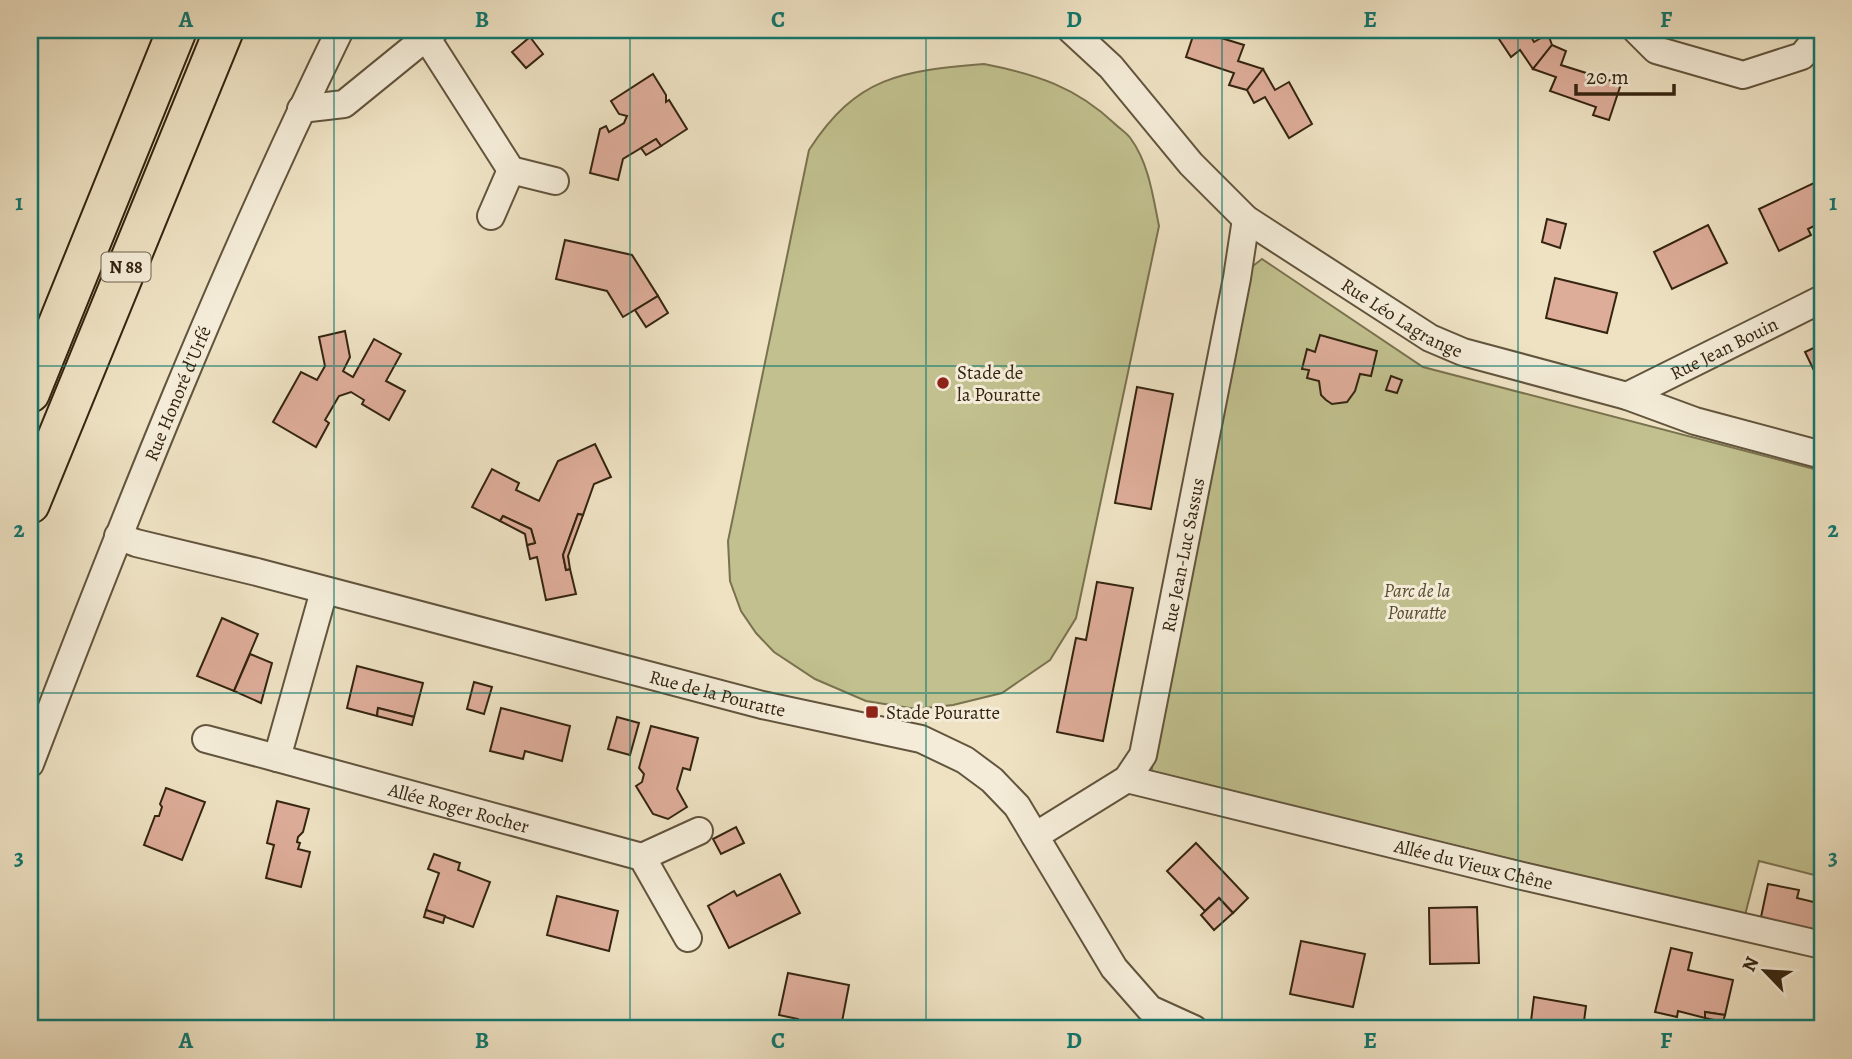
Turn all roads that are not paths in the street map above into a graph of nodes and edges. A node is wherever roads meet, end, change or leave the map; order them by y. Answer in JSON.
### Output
{"nodes":[{"id":1,"x":177,"y":30,"type":"edge"},
{"id":2,"x":224,"y":30,"type":"edge"},
{"id":3,"x":340,"y":30,"type":"edge"},
{"id":4,"x":1071,"y":30,"type":"edge"},
{"id":5,"x":1636,"y":30,"type":"edge"},
{"id":6,"x":1822,"y":31,"type":"edge"},
{"id":7,"x":431,"y":34,"type":"edge"},
{"id":8,"x":301,"y":109,"type":"junction"},
{"id":9,"x":511,"y":170,"type":"junction"},
{"id":10,"x":555,"y":181,"type":"dead end"},
{"id":11,"x":491,"y":216,"type":"dead end"},
{"id":12,"x":1247,"y":219,"type":"junction"},
{"id":13,"x":1822,"y":299,"type":"edge"},
{"id":14,"x":30,"y":393,"type":"edge"},
{"id":15,"x":1626,"y":396,"type":"junction"},
{"id":16,"x":1822,"y":455,"type":"edge"},
{"id":17,"x":30,"y":504,"type":"edge"},
{"id":18,"x":118,"y":536,"type":"junction"},
{"id":19,"x":324,"y":591,"type":"junction"},
{"id":20,"x":206,"y":739,"type":"dead end"},
{"id":21,"x":276,"y":758,"type":"junction"},
{"id":22,"x":30,"y":764,"type":"edge"},
{"id":23,"x":1126,"y":779,"type":"junction"},
{"id":24,"x":699,"y":831,"type":"dead end"},
{"id":25,"x":1035,"y":836,"type":"junction"},
{"id":26,"x":642,"y":857,"type":"junction"},
{"id":27,"x":688,"y":938,"type":"dead end"},
{"id":28,"x":1822,"y":945,"type":"edge"},
{"id":29,"x":1194,"y":1029,"type":"edge"}],
"edges":[{"from":1,"to":14,"type":"highway","number":"N 88"},
{"from":2,"to":17,"type":"highway","number":"N 88"},
{"from":3,"to":8,"type":"street","name":"Rue Honoré d'Urfé"},
{"from":4,"to":12,"type":"street","name":"Rue Léo Lagrange"},
{"from":5,"to":6,"type":"street"},
{"from":7,"to":8,"type":"street"},
{"from":7,"to":9,"type":"street"},
{"from":8,"to":18,"type":"street","name":"Rue Honoré d'Urfé"},
{"from":9,"to":10,"type":"street"},
{"from":9,"to":11,"type":"street"},
{"from":12,"to":15,"type":"street","name":"Rue Léo Lagrange"},
{"from":12,"to":23,"type":"street","name":"Rue Jean-Luc Sassus"},
{"from":13,"to":15,"type":"street","name":"Rue Jean Bouin"},
{"from":15,"to":16,"type":"street","name":"Rue Léo Lagrange"},
{"from":18,"to":19,"type":"street","name":"Rue de la Pouratte"},
{"from":18,"to":22,"type":"street","name":"Rue Honoré d'Urfé"},
{"from":19,"to":21,"type":"street"},
{"from":19,"to":25,"type":"street","name":"Rue de la Pouratte"},
{"from":20,"to":21,"type":"street","name":"Allée Roger Rocher"},
{"from":21,"to":26,"type":"street","name":"Allée Roger Rocher"},
{"from":23,"to":25,"type":"street","name":"Rue Jean-Luc Sassus"},
{"from":23,"to":28,"type":"street","name":"Allée du Vieux Chêne"},
{"from":24,"to":26,"type":"street"},
{"from":25,"to":29,"type":"street","name":"Rue de la Pouratte"},
{"from":26,"to":27,"type":"street"}]}
